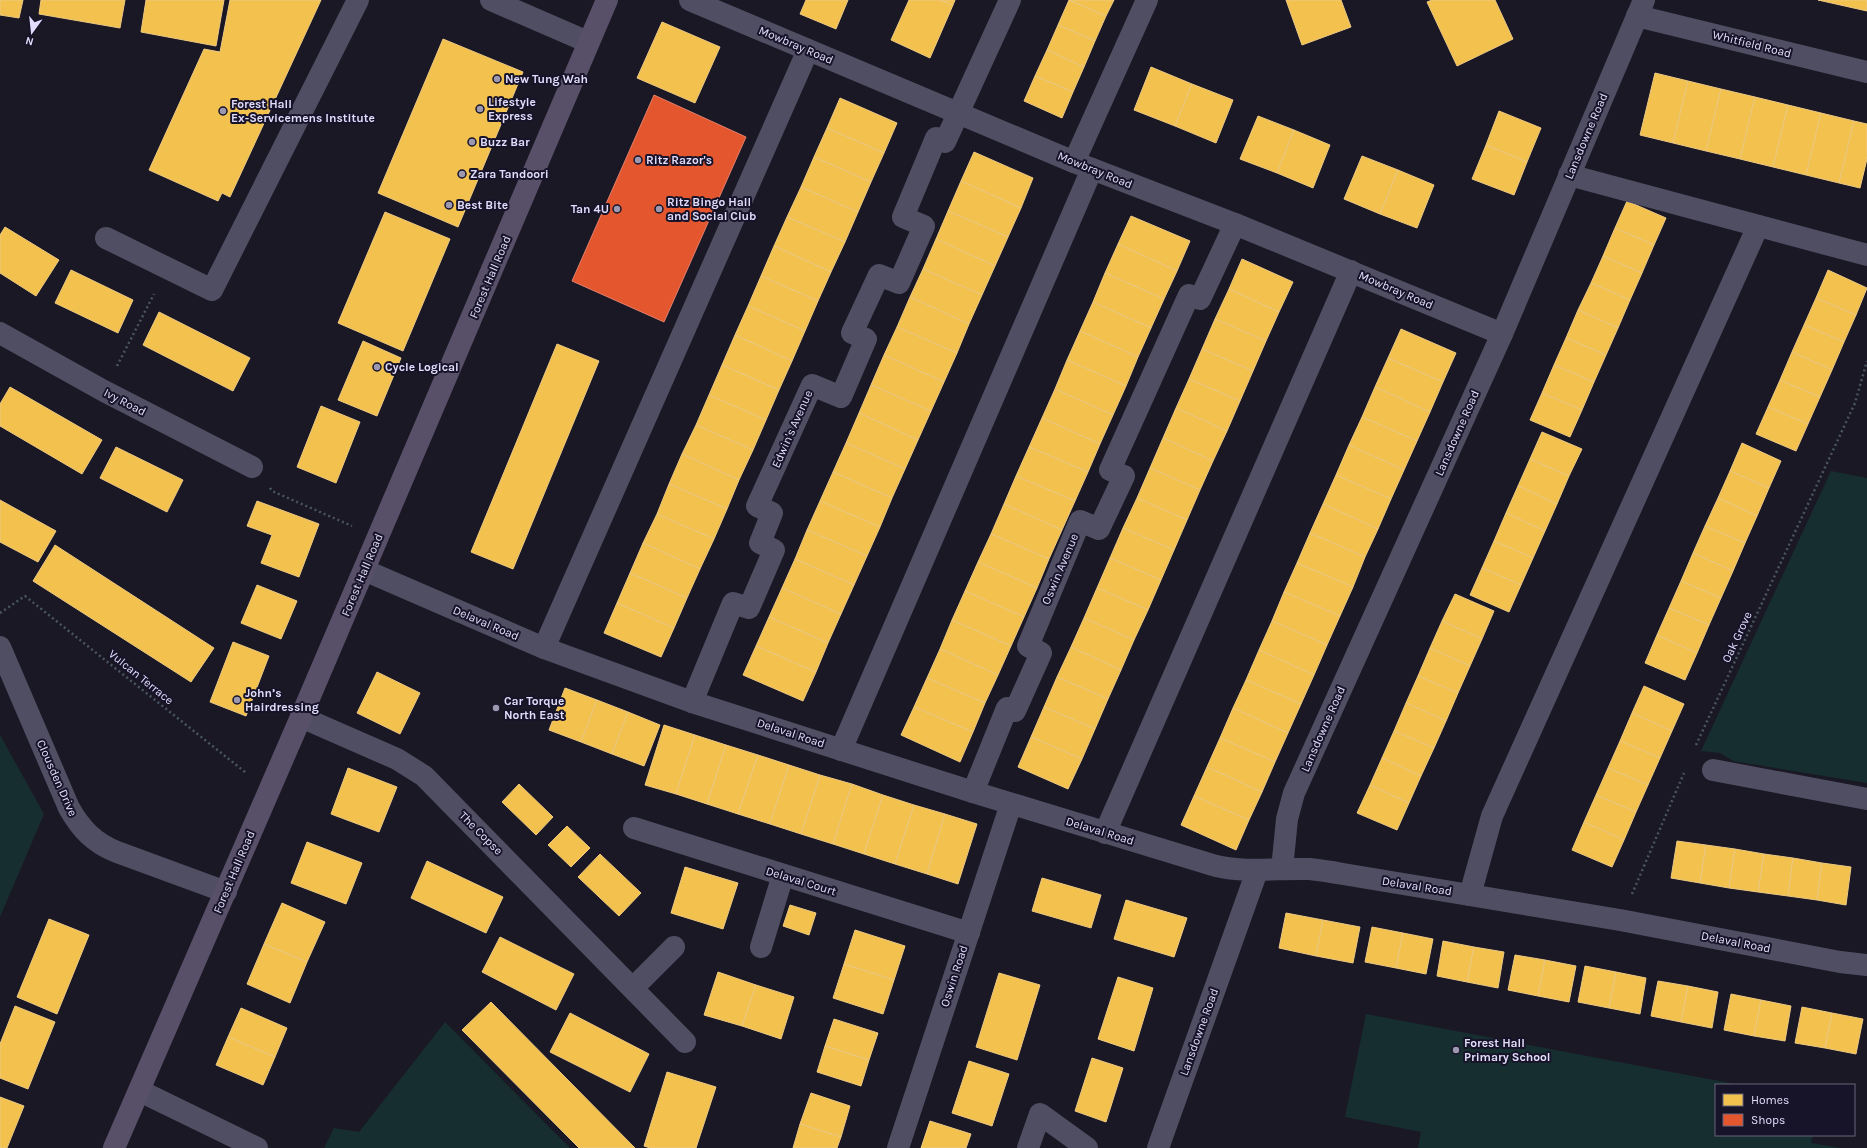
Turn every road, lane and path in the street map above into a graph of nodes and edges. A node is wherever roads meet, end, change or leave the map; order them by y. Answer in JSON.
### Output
{"nodes":[{"id":1,"x":358,"y":0,"type":"edge"},
{"id":2,"x":491,"y":0,"type":"edge"},
{"id":3,"x":607,"y":0,"type":"edge"},
{"id":4,"x":690,"y":0,"type":"edge"},
{"id":5,"x":1010,"y":0,"type":"edge"},
{"id":6,"x":1147,"y":0,"type":"edge"},
{"id":7,"x":1641,"y":8,"type":"edge"},
{"id":8,"x":588,"y":42,"type":"junction"},
{"id":9,"x":808,"y":50,"type":"junction"},
{"id":10,"x":1867,"y":72,"type":"edge"},
{"id":11,"x":959,"y":112,"type":"junction"},
{"id":12,"x":1083,"y":166,"type":"junction"},
{"id":13,"x":1569,"y":175,"type":"junction"},
{"id":14,"x":1235,"y":224,"type":"junction"},
{"id":15,"x":1758,"y":226,"type":"junction"},
{"id":16,"x":106,"y":238,"type":"dead end"},
{"id":17,"x":1867,"y":255,"type":"edge"},
{"id":18,"x":167,"y":268,"type":"junction"},
{"id":19,"x":1352,"y":271,"type":"junction"},
{"id":20,"x":0,"y":333,"type":"edge"},
{"id":21,"x":1502,"y":334,"type":"junction"},
{"id":22,"x":1867,"y":361,"type":"edge"},
{"id":23,"x":104,"y":391,"type":"junction"},
{"id":24,"x":252,"y":467,"type":"joint"},
{"id":25,"x":378,"y":537,"type":"junction"},
{"id":26,"x":364,"y":570,"type":"junction"},
{"id":27,"x":0,"y":613,"type":"edge"},
{"id":28,"x":0,"y":647,"type":"edge"},
{"id":29,"x":544,"y":648,"type":"junction"},
{"id":30,"x":692,"y":702,"type":"junction"},
{"id":31,"x":301,"y":717,"type":"junction"},
{"id":32,"x":1695,"y":747,"type":"dead end"},
{"id":33,"x":842,"y":750,"type":"junction"},
{"id":34,"x":1686,"y":769,"type":"dead end"},
{"id":35,"x":1713,"y":770,"type":"dead end"},
{"id":36,"x":269,"y":791,"type":"junction"},
{"id":37,"x":973,"y":792,"type":"junction"},
{"id":38,"x":1867,"y":799,"type":"edge"},
{"id":39,"x":1011,"y":804,"type":"junction"},
{"id":40,"x":634,"y":828,"type":"dead end"},
{"id":41,"x":1105,"y":833,"type":"junction"},
{"id":42,"x":1282,"y":870,"type":"junction"},
{"id":43,"x":1257,"y":871,"type":"junction"},
{"id":44,"x":783,"y":875,"type":"junction"},
{"id":45,"x":226,"y":892,"type":"junction"},
{"id":46,"x":1470,"y":895,"type":"junction"},
{"id":47,"x":1620,"y":920,"type":"junction"},
{"id":48,"x":969,"y":933,"type":"junction"},
{"id":49,"x":674,"y":947,"type":"dead end"},
{"id":50,"x":761,"y":947,"type":"dead end"},
{"id":51,"x":1867,"y":965,"type":"edge"},
{"id":52,"x":633,"y":988,"type":"junction"},
{"id":53,"x":685,"y":1042,"type":"dead end"},
{"id":54,"x":140,"y":1091,"type":"junction"},
{"id":55,"x":114,"y":1148,"type":"edge"},
{"id":56,"x":256,"y":1148,"type":"edge"},
{"id":57,"x":898,"y":1148,"type":"edge"},
{"id":58,"x":1028,"y":1148,"type":"edge"},
{"id":59,"x":1087,"y":1148,"type":"edge"},
{"id":60,"x":1158,"y":1148,"type":"edge"}],
"edges":[{"from":1,"to":18,"type":"street"},
{"from":2,"to":8,"type":"street"},
{"from":3,"to":8,"type":"main road","name":"Forest Hall Road"},
{"from":4,"to":9,"type":"street","name":"Mowbray Road"},
{"from":5,"to":11,"type":"street"},
{"from":6,"to":12,"type":"street"},
{"from":7,"to":10,"type":"street","name":"Whitfield Road"},
{"from":7,"to":13,"type":"street","name":"Lansdowne Road"},
{"from":8,"to":25,"type":"main road","name":"Forest Hall Road"},
{"from":9,"to":11,"type":"street","name":"Mowbray Road"},
{"from":9,"to":29,"type":"street"},
{"from":11,"to":12,"type":"street","name":"Mowbray Road"},
{"from":11,"to":30,"type":"street","name":"Edwin's Avenue"},
{"from":12,"to":14,"type":"street","name":"Mowbray Road"},
{"from":12,"to":33,"type":"street"},
{"from":13,"to":15,"type":"street"},
{"from":13,"to":21,"type":"street","name":"Lansdowne Road"},
{"from":14,"to":19,"type":"street","name":"Mowbray Road"},
{"from":14,"to":37,"type":"street","name":"Oswin Avenue"},
{"from":15,"to":17,"type":"street"},
{"from":15,"to":46,"type":"street"},
{"from":16,"to":18,"type":"street"},
{"from":18,"to":23,"type":"path"},
{"from":19,"to":21,"type":"street","name":"Mowbray Road"},
{"from":19,"to":41,"type":"street"},
{"from":20,"to":23,"type":"street","name":"Ivy Road"},
{"from":21,"to":42,"type":"street","name":"Lansdowne Road"},
{"from":22,"to":32,"type":"path","name":"Oak Grove"},
{"from":23,"to":24,"type":"street","name":"Ivy Road"},
{"from":24,"to":25,"type":"path"},
{"from":25,"to":26,"type":"main road","name":"Forest Hall Road"},
{"from":26,"to":29,"type":"street","name":"Delaval Road"},
{"from":26,"to":31,"type":"main road","name":"Forest Hall Road"},
{"from":27,"to":36,"type":"path","name":"Vulcan Terrace"},
{"from":28,"to":45,"type":"street","name":"Clousden Drive"},
{"from":29,"to":30,"type":"street","name":"Delaval Road"},
{"from":30,"to":33,"type":"street","name":"Delaval Road"},
{"from":31,"to":36,"type":"main road","name":"Forest Hall Road"},
{"from":31,"to":52,"type":"street","name":"The Copse"},
{"from":33,"to":37,"type":"street","name":"Delaval Road"},
{"from":34,"to":47,"type":"path"},
{"from":35,"to":38,"type":"street"},
{"from":36,"to":45,"type":"main road","name":"Forest Hall Road"},
{"from":37,"to":39,"type":"street","name":"Delaval Road"},
{"from":39,"to":41,"type":"street","name":"Delaval Road"},
{"from":39,"to":48,"type":"street","name":"Oswin Road"},
{"from":40,"to":44,"type":"street","name":"Delaval Court"},
{"from":41,"to":43,"type":"street","name":"Delaval Road"},
{"from":42,"to":43,"type":"street","name":"Delaval Road"},
{"from":42,"to":46,"type":"street","name":"Delaval Road"},
{"from":43,"to":60,"type":"street","name":"Lansdowne Road"},
{"from":44,"to":48,"type":"street","name":"Delaval Court"},
{"from":44,"to":50,"type":"street"},
{"from":45,"to":54,"type":"main road","name":"Forest Hall Road"},
{"from":46,"to":47,"type":"street","name":"Delaval Road"},
{"from":47,"to":51,"type":"street","name":"Delaval Road"},
{"from":48,"to":57,"type":"street","name":"Oswin Road"},
{"from":49,"to":52,"type":"street"},
{"from":52,"to":53,"type":"street","name":"The Copse"},
{"from":54,"to":55,"type":"main road","name":"Forest Hall Road"},
{"from":54,"to":56,"type":"street"},
{"from":58,"to":59,"type":"street"}]}
